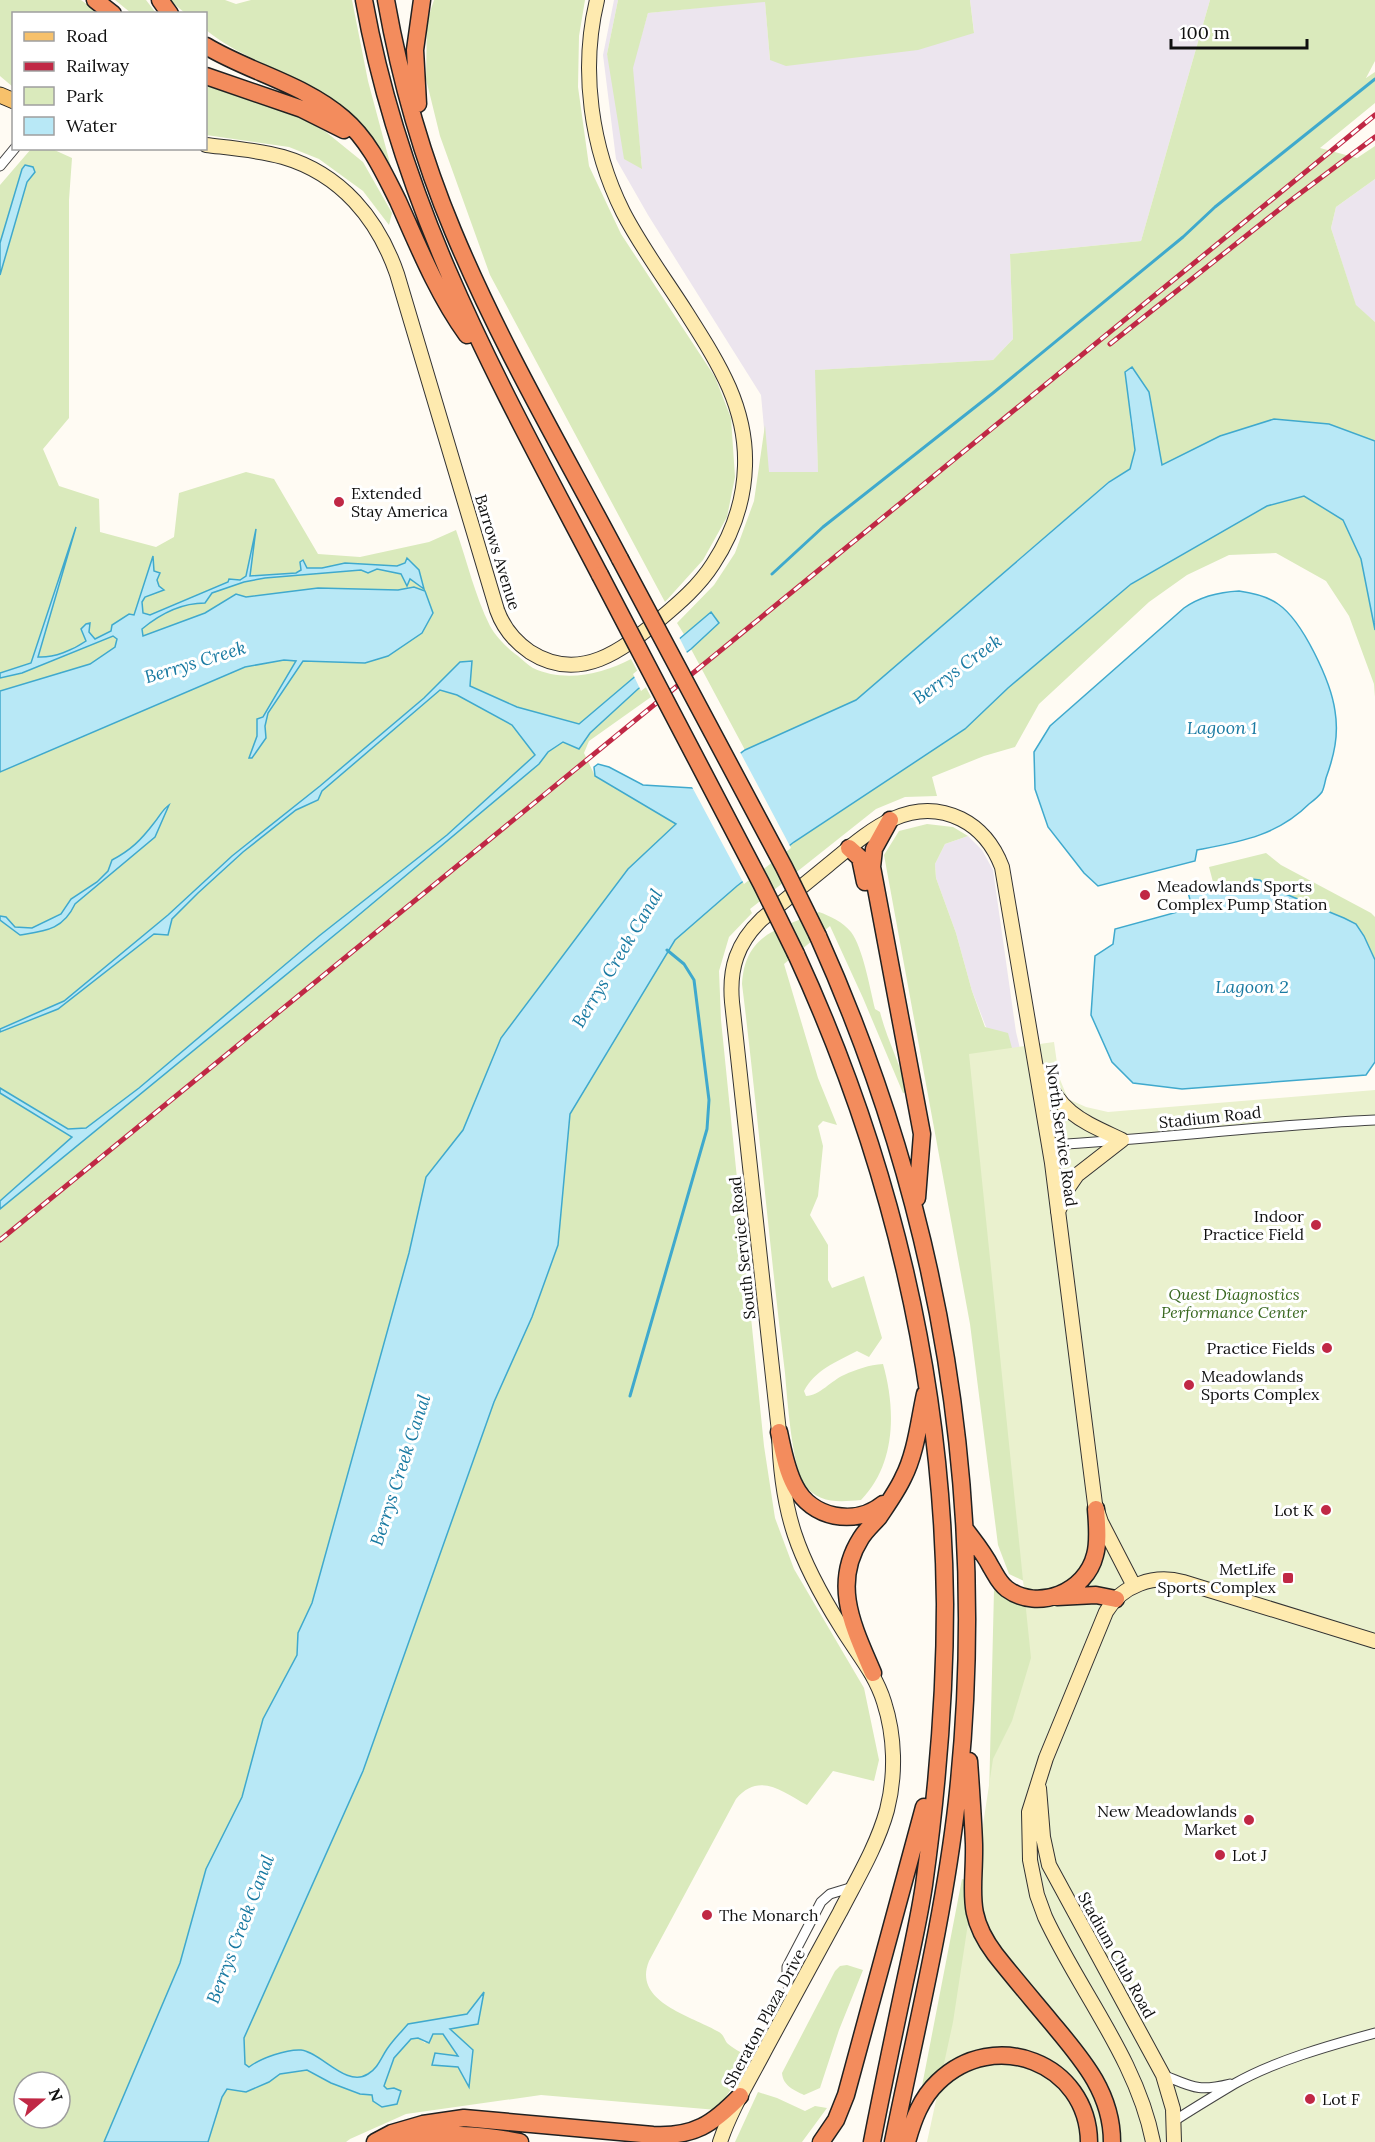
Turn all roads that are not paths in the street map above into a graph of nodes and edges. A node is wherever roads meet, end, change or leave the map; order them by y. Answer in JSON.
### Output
{"nodes":[{"id":1,"x":95,"y":0,"type":"edge"},
{"id":2,"x":364,"y":0,"type":"edge"},
{"id":3,"x":386,"y":0,"type":"edge"},
{"id":4,"x":422,"y":0,"type":"edge"},
{"id":5,"x":597,"y":0,"type":"edge"},
{"id":6,"x":110,"y":12,"type":"edge"},
{"id":7,"x":207,"y":46,"type":"edge"},
{"id":8,"x":207,"y":76,"type":"edge"},
{"id":9,"x":207,"y":145,"type":"edge"},
{"id":10,"x":13,"y":150,"type":"edge"},
{"id":11,"x":424,"y":153,"type":"junction"},
{"id":12,"x":377,"y":160,"type":"junction"},
{"id":13,"x":0,"y":166,"type":"edge"},
{"id":14,"x":488,"y":362,"type":"junction"},
{"id":15,"x":890,"y":820,"type":"junction"},
{"id":16,"x":849,"y":848,"type":"junction"},
{"id":17,"x":1034,"y":1057,"type":"junction"},
{"id":18,"x":914,"y":1093,"type":"junction"},
{"id":19,"x":1375,"y":1120,"type":"edge"},
{"id":20,"x":1122,"y":1140,"type":"junction"},
{"id":21,"x":1049,"y":1145,"type":"junction"},
{"id":22,"x":916,"y":1211,"type":"junction"},
{"id":23,"x":1057,"y":1214,"type":"junction"},
{"id":24,"x":927,"y":1384,"type":"junction"},
{"id":25,"x":779,"y":1432,"type":"junction"},
{"id":26,"x":891,"y":1498,"type":"junction"},
{"id":27,"x":1096,"y":1509,"type":"junction"},
{"id":28,"x":965,"y":1529,"type":"junction"},
{"id":29,"x":1134,"y":1586,"type":"junction"},
{"id":30,"x":1054,"y":1597,"type":"junction"},
{"id":31,"x":1116,"y":1599,"type":"junction"},
{"id":32,"x":1375,"y":1641,"type":"edge"},
{"id":33,"x":873,"y":1673,"type":"junction"},
{"id":34,"x":965,"y":1695,"type":"junction"},
{"id":35,"x":938,"y":1761,"type":"junction"},
{"id":36,"x":1039,"y":1781,"type":"junction"},
{"id":37,"x":853,"y":1887,"type":"junction"},
{"id":38,"x":793,"y":1998,"type":"junction"},
{"id":39,"x":1375,"y":2033,"type":"edge"},
{"id":40,"x":1163,"y":2075,"type":"junction"},
{"id":41,"x":1235,"y":2083,"type":"junction"},
{"id":42,"x":740,"y":2096,"type":"junction"},
{"id":43,"x":1174,"y":2121,"type":"junction"},
{"id":44,"x":375,"y":2142,"type":"edge"},
{"id":45,"x":401,"y":2142,"type":"edge"},
{"id":46,"x":520,"y":2142,"type":"edge"},
{"id":47,"x":720,"y":2142,"type":"edge"},
{"id":48,"x":821,"y":2142,"type":"edge"},
{"id":49,"x":872,"y":2142,"type":"edge"},
{"id":50,"x":893,"y":2142,"type":"edge"},
{"id":51,"x":907,"y":2142,"type":"edge"},
{"id":52,"x":1089,"y":2142,"type":"edge"},
{"id":53,"x":1112,"y":2142,"type":"edge"},
{"id":54,"x":1153,"y":2142,"type":"edge"},
{"id":55,"x":1174,"y":2142,"type":"edge"}],
"edges":[{"from":1,"to":6,"type":"highway"},
{"from":2,"to":14,"type":"highway"},
{"from":3,"to":11,"type":"highway"},
{"from":4,"to":11,"type":"highway"},
{"from":5,"to":9,"type":"street","name":"Barrows Avenue"},
{"from":7,"to":12,"type":"highway"},
{"from":8,"to":12,"type":"highway"},
{"from":10,"to":13,"type":"street"},
{"from":11,"to":22,"type":"highway","bridge":true},
{"from":12,"to":14,"type":"highway"},
{"from":14,"to":24,"type":"highway","bridge":true},
{"from":15,"to":16,"type":"street","name":"North Service Road"},
{"from":15,"to":17,"type":"street","name":"North Service Road"},
{"from":15,"to":18,"type":"highway"},
{"from":16,"to":18,"type":"highway"},
{"from":16,"to":25,"type":"street","name":"South Service Road"},
{"from":17,"to":20,"type":"street"},
{"from":17,"to":21,"type":"street","name":"North Service Road"},
{"from":18,"to":22,"type":"highway"},
{"from":19,"to":20,"type":"street","name":"Stadium Road"},
{"from":20,"to":21,"type":"street","name":"Stadium Road"},
{"from":20,"to":23,"type":"street"},
{"from":21,"to":23,"type":"street","name":"North Service Road"},
{"from":22,"to":28,"type":"highway"},
{"from":23,"to":27,"type":"street","name":"North Service Road"},
{"from":24,"to":26,"type":"highway"},
{"from":24,"to":35,"type":"highway"},
{"from":25,"to":26,"type":"highway"},
{"from":25,"to":33,"type":"street","name":"South Service Road"},
{"from":26,"to":33,"type":"highway"},
{"from":27,"to":29,"type":"street","name":"North Service Road"},
{"from":27,"to":30,"type":"highway"},
{"from":28,"to":30,"type":"highway"},
{"from":28,"to":34,"type":"highway"},
{"from":29,"to":31,"type":"street","name":"Stadium Club Road"},
{"from":29,"to":32,"type":"street"},
{"from":30,"to":31,"type":"highway"},
{"from":31,"to":36,"type":"street","name":"Stadium Club Road"},
{"from":33,"to":37,"type":"street","name":"Sheraton Plaza Drive"},
{"from":34,"to":50,"type":"highway"},
{"from":34,"to":53,"type":"highway"},
{"from":35,"to":48,"type":"highway"},
{"from":35,"to":49,"type":"highway"},
{"from":36,"to":40,"type":"street","name":"Stadium Club Road"},
{"from":36,"to":54,"type":"street","name":"Stadium Club Road"},
{"from":37,"to":38,"type":"street","name":"Sheraton Plaza Drive"},
{"from":37,"to":38,"type":"street"},
{"from":38,"to":42,"type":"street","name":"Sheraton Plaza Drive"},
{"from":39,"to":41,"type":"street"},
{"from":40,"to":41,"type":"street"},
{"from":40,"to":43,"type":"street","name":"Stadium Club Road"},
{"from":41,"to":43,"type":"street"},
{"from":42,"to":44,"type":"highway"},
{"from":42,"to":47,"type":"street","name":"Sheraton Plaza Drive"},
{"from":43,"to":55,"type":"street","name":"Stadium Club Road"},
{"from":45,"to":46,"type":"highway"},
{"from":51,"to":52,"type":"highway"}]}
